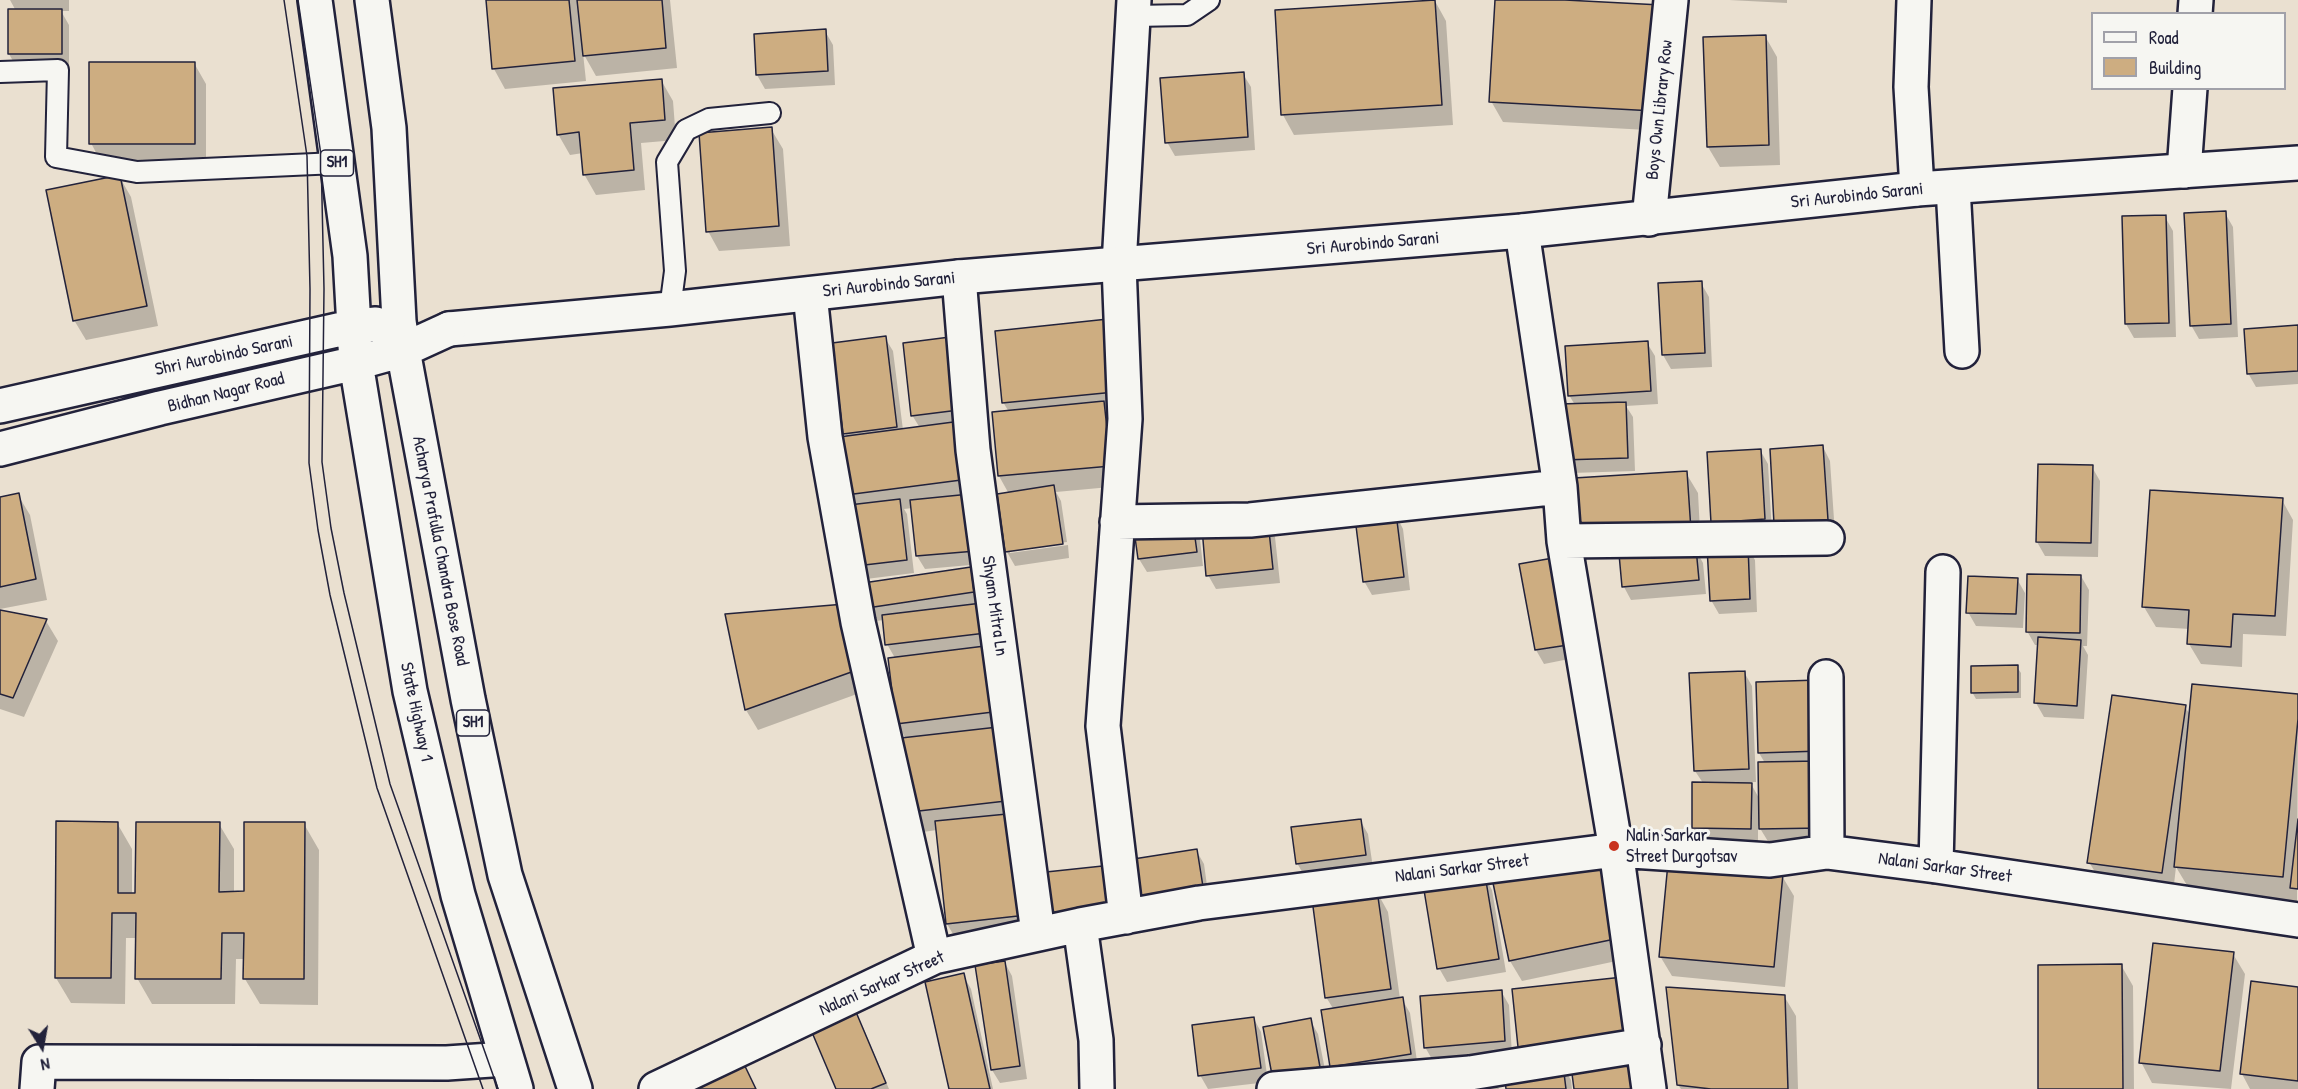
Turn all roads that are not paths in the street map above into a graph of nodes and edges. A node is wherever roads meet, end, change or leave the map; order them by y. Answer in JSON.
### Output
{"nodes":[{"id":1,"x":315,"y":0,"type":"edge"},
{"id":2,"x":372,"y":0,"type":"edge"},
{"id":3,"x":1209,"y":0,"type":"edge"},
{"id":4,"x":1671,"y":0,"type":"edge"},
{"id":5,"x":1914,"y":0,"type":"edge"},
{"id":6,"x":1134,"y":8,"type":"edge"},
{"id":7,"x":0,"y":72,"type":"edge"},
{"id":8,"x":2190,"y":90,"type":"edge"},
{"id":9,"x":770,"y":113,"type":"dead end"},
{"id":10,"x":337,"y":163,"type":"junction"},
{"id":11,"x":2298,"y":163,"type":"edge"},
{"id":12,"x":2184,"y":171,"type":"junction"},
{"id":13,"x":1953,"y":187,"type":"junction"},
{"id":14,"x":1917,"y":189,"type":"junction"},
{"id":15,"x":1649,"y":219,"type":"junction"},
{"id":16,"x":1522,"y":231,"type":"junction"},
{"id":17,"x":1119,"y":265,"type":"junction"},
{"id":18,"x":959,"y":278,"type":"junction"},
{"id":19,"x":810,"y":294,"type":"junction"},
{"id":20,"x":670,"y":309,"type":"junction"},
{"id":21,"x":355,"y":326,"type":"junction"},
{"id":22,"x":449,"y":329,"type":"joint"},
{"id":23,"x":401,"y":336,"type":"junction"},
{"id":24,"x":1962,"y":351,"type":"dead end"},
{"id":25,"x":356,"y":363,"type":"junction"},
{"id":26,"x":0,"y":406,"type":"edge"},
{"id":27,"x":0,"y":449,"type":"edge"},
{"id":28,"x":1560,"y":487,"type":"junction"},
{"id":29,"x":1117,"y":522,"type":"junction"},
{"id":30,"x":1827,"y":538,"type":"dead end"},
{"id":31,"x":1564,"y":541,"type":"junction"},
{"id":32,"x":1943,"y":572,"type":"dead end"},
{"id":33,"x":1826,"y":678,"type":"dead end"},
{"id":34,"x":1616,"y":850,"type":"junction"},
{"id":35,"x":1827,"y":852,"type":"junction"},
{"id":36,"x":1936,"y":866,"type":"junction"},
{"id":37,"x":1126,"y":917,"type":"junction"},
{"id":38,"x":2298,"y":920,"type":"edge"},
{"id":39,"x":1080,"y":925,"type":"junction"},
{"id":40,"x":1038,"y":933,"type":"junction"},
{"id":41,"x":934,"y":957,"type":"junction"},
{"id":42,"x":1644,"y":1045,"type":"junction"},
{"id":43,"x":511,"y":1074,"type":"edge"},
{"id":44,"x":37,"y":1089,"type":"edge"},
{"id":45,"x":575,"y":1089,"type":"edge"},
{"id":46,"x":657,"y":1089,"type":"edge"},
{"id":47,"x":1096,"y":1089,"type":"edge"},
{"id":48,"x":1274,"y":1089,"type":"edge"},
{"id":49,"x":1649,"y":1089,"type":"edge"}],
"edges":[{"from":1,"to":10,"type":"street","number":"SH1"},
{"from":2,"to":23,"type":"street","name":"Acharya Prafulla Chandra Bose Road","number":"SH1"},
{"from":3,"to":6,"type":"lane"},
{"from":4,"to":15,"type":"street","name":"Boys Own Library Row"},
{"from":5,"to":14,"type":"street"},
{"from":6,"to":17,"type":"street"},
{"from":7,"to":10,"type":"lane"},
{"from":8,"to":12,"type":"street"},
{"from":9,"to":20,"type":"lane"},
{"from":10,"to":21,"type":"street","number":"SH1"},
{"from":11,"to":12,"type":"street","name":"Sri Aurobindo Sarani"},
{"from":12,"to":13,"type":"street","name":"Sri Aurobindo Sarani"},
{"from":13,"to":14,"type":"street","name":"Sri Aurobindo Sarani"},
{"from":13,"to":24,"type":"street"},
{"from":14,"to":15,"type":"street","name":"Sri Aurobindo Sarani"},
{"from":15,"to":16,"type":"street","name":"Sri Aurobindo Sarani"},
{"from":16,"to":17,"type":"street","name":"Sri Aurobindo Sarani"},
{"from":16,"to":28,"type":"street"},
{"from":17,"to":18,"type":"street","name":"Sri Aurobindo Sarani"},
{"from":17,"to":29,"type":"street"},
{"from":18,"to":19,"type":"street","name":"Sri Aurobindo Sarani"},
{"from":18,"to":40,"type":"street","name":"Shyam Mitra Ln"},
{"from":19,"to":20,"type":"street","name":"Sri Aurobindo Sarani"},
{"from":19,"to":41,"type":"street"},
{"from":20,"to":22,"type":"street","name":"Sri Aurobindo Sarani"},
{"from":21,"to":23,"type":"street","name":"Shri Aurobindo Sarani"},
{"from":21,"to":25,"type":"street","name":"State Highway 1","number":"SH1"},
{"from":21,"to":26,"type":"street","name":"Shri Aurobindo Sarani"},
{"from":22,"to":23,"type":"street","name":"Shri Aurobindo Sarani"},
{"from":23,"to":25,"type":"street","name":"Bidhan Nagar Road"},
{"from":23,"to":45,"type":"street","name":"Acharya Prafulla Chandra Bose Road","number":"SH1"},
{"from":25,"to":27,"type":"street","name":"Bidhan Nagar Road"},
{"from":25,"to":43,"type":"street","name":"State Highway 1","number":"SH1"},
{"from":28,"to":29,"type":"street"},
{"from":28,"to":31,"type":"street"},
{"from":29,"to":37,"type":"street"},
{"from":30,"to":31,"type":"street"},
{"from":31,"to":34,"type":"street"},
{"from":32,"to":36,"type":"street"},
{"from":33,"to":35,"type":"street"},
{"from":34,"to":35,"type":"street","name":"Nalani Sarkar Street"},
{"from":34,"to":37,"type":"street","name":"Nalani Sarkar Street"},
{"from":34,"to":42,"type":"street"},
{"from":35,"to":36,"type":"street","name":"Nalani Sarkar Street"},
{"from":36,"to":38,"type":"street","name":"Nalani Sarkar Street"},
{"from":37,"to":39,"type":"street","name":"Nalani Sarkar Street"},
{"from":39,"to":40,"type":"street","name":"Nalani Sarkar Street"},
{"from":39,"to":47,"type":"street"},
{"from":40,"to":41,"type":"street","name":"Nalani Sarkar Street"},
{"from":41,"to":46,"type":"street","name":"Nalani Sarkar Street"},
{"from":42,"to":48,"type":"street"},
{"from":42,"to":49,"type":"street"},
{"from":43,"to":44,"type":"street"}]}
